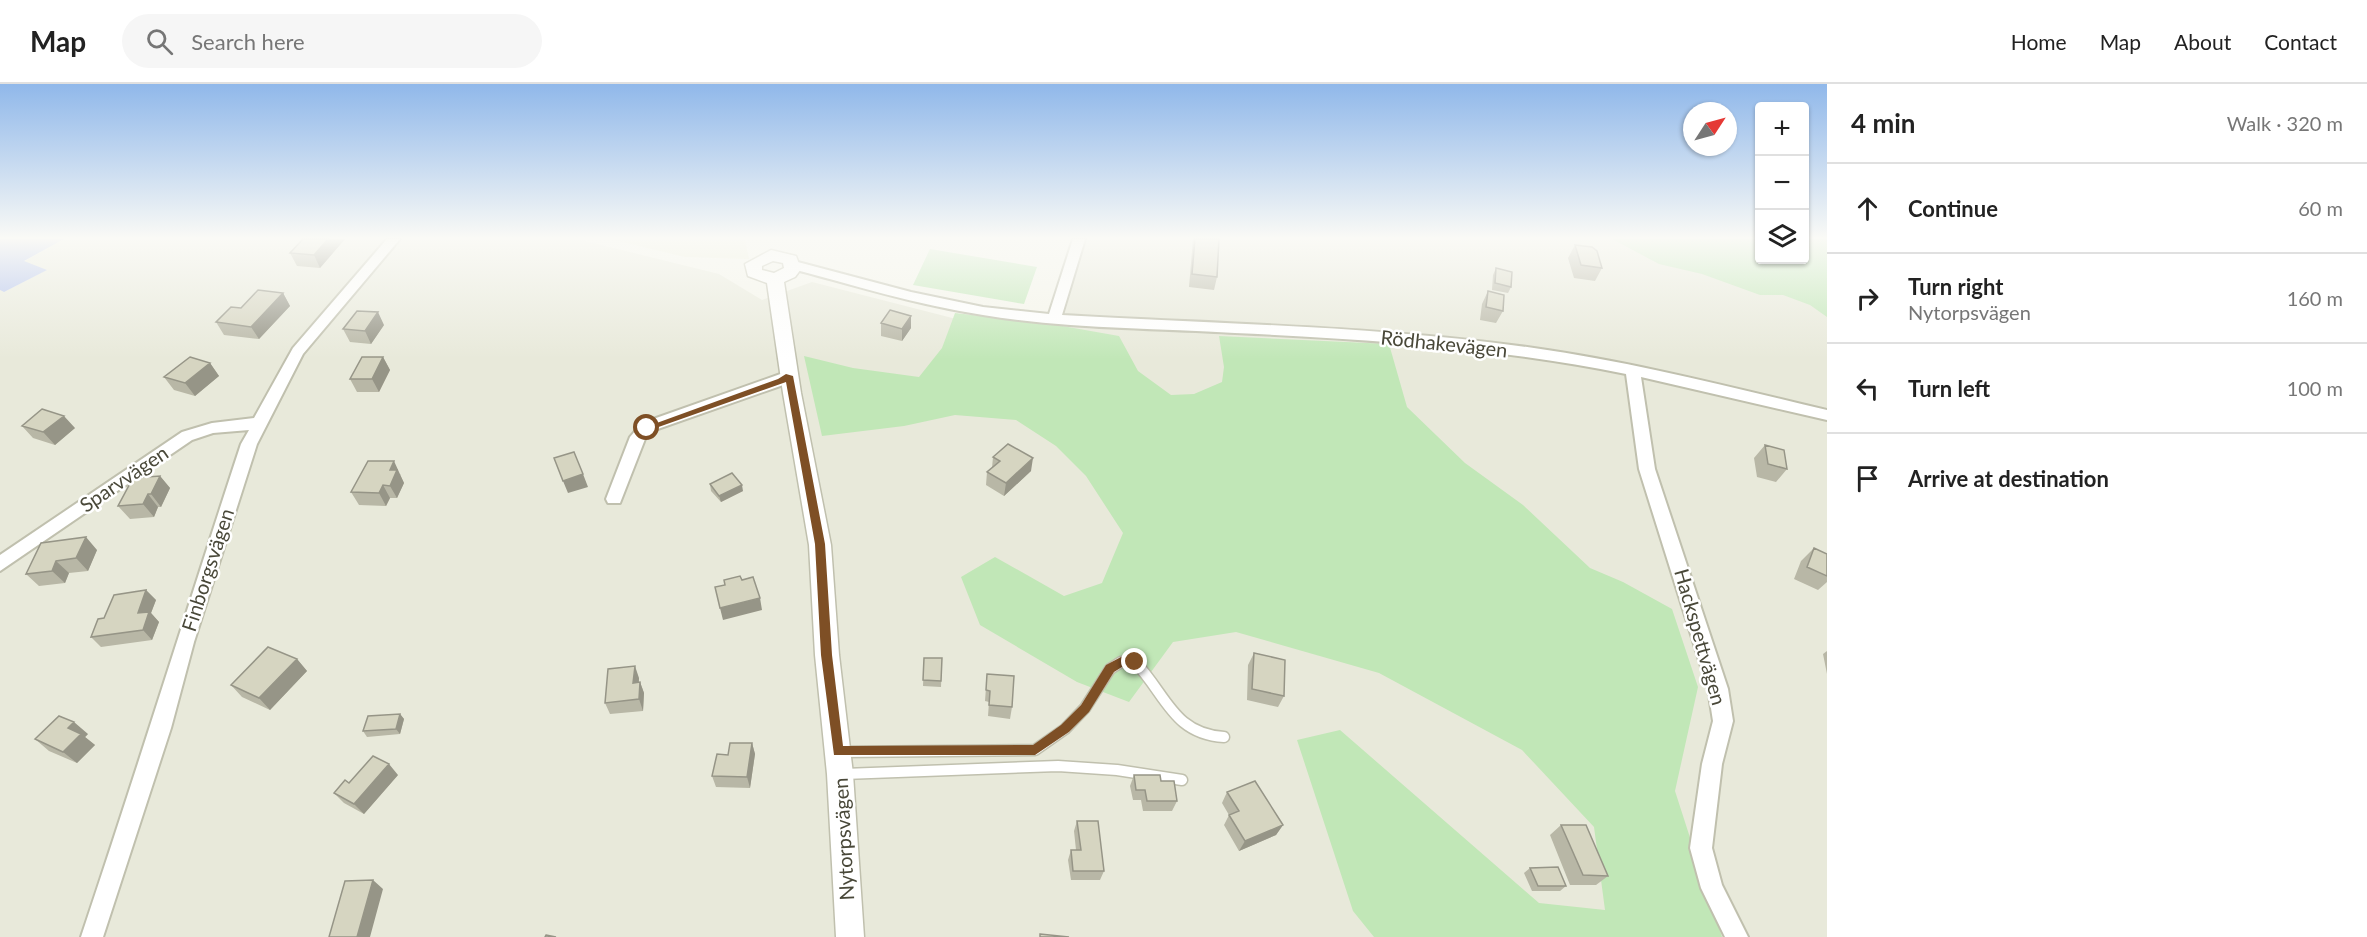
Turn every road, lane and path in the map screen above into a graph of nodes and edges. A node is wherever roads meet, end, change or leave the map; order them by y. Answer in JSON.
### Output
{"nodes":[{"id":1,"x":360,"y":279,"type":"edge"},
{"id":2,"x":784,"y":279,"type":"edge"},
{"id":3,"x":820,"y":279,"type":"edge"},
{"id":4,"x":1067,"y":279,"type":"edge"},
{"id":5,"x":1054,"y":319,"type":"junction"},
{"id":6,"x":1633,"y":370,"type":"junction"},
{"id":7,"x":789,"y":376,"type":"junction"},
{"id":8,"x":1827,"y":415,"type":"edge"},
{"id":9,"x":260,"y":423,"type":"junction"},
{"id":10,"x":614,"y":499,"type":"dead end"},
{"id":11,"x":0,"y":564,"type":"edge"},
{"id":12,"x":1224,"y":737,"type":"dead end"},
{"id":13,"x":839,"y":763,"type":"junction"},
{"id":14,"x":1182,"y":780,"type":"dead end"},
{"id":15,"x":92,"y":937,"type":"edge"},
{"id":16,"x":850,"y":937,"type":"edge"},
{"id":17,"x":1737,"y":937,"type":"edge"}],
"edges":[{"from":1,"to":9,"type":"street","name":"Finborgsvägen"},
{"from":2,"to":7,"type":"street","name":"Nytorpsvägen"},
{"from":3,"to":5,"type":"street","name":"Rödhakevägen"},
{"from":4,"to":5,"type":"street"},
{"from":5,"to":6,"type":"street","name":"Rödhakevägen"},
{"from":6,"to":8,"type":"street","name":"Rödhakevägen"},
{"from":6,"to":17,"type":"street","name":"Hackspettvägen"},
{"from":7,"to":10,"type":"street"},
{"from":7,"to":13,"type":"street","name":"Nytorpsvägen"},
{"from":9,"to":11,"type":"street","name":"Sparvvägen"},
{"from":9,"to":15,"type":"street","name":"Finborgsvägen"},
{"from":12,"to":13,"type":"lane"},
{"from":13,"to":14,"type":"lane"},
{"from":13,"to":16,"type":"street","name":"Nytorpsvägen"}]}
